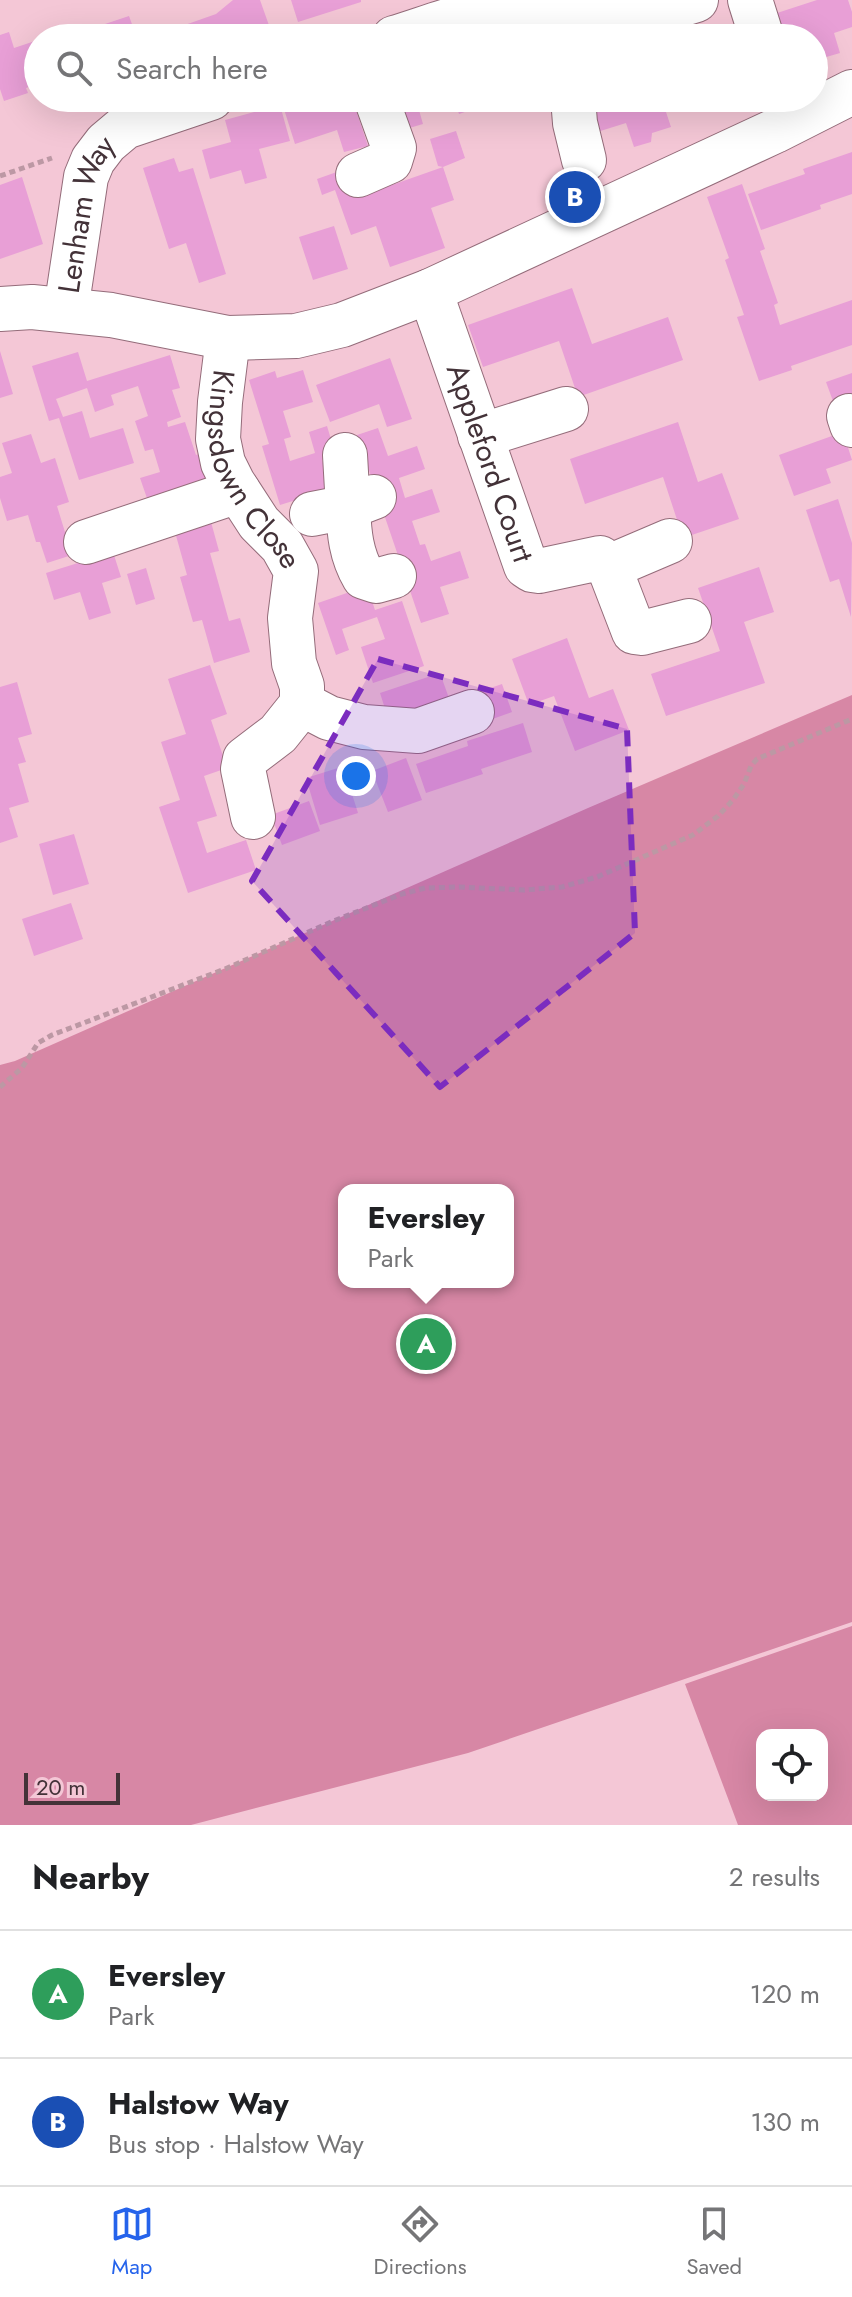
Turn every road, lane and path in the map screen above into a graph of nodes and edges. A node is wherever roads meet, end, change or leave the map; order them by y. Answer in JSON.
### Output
{"nodes":[{"id":1,"x":696,"y":0,"type":"edge"},
{"id":2,"x":750,"y":0,"type":"edge"},
{"id":3,"x":536,"y":6,"type":"edge"},
{"id":4,"x":440,"y":24,"type":"edge"},
{"id":5,"x":575,"y":24,"type":"edge"},
{"id":6,"x":588,"y":24,"type":"edge"},
{"id":7,"x":758,"y":24,"type":"edge"},
{"id":8,"x":852,"y":92,"type":"edge"},
{"id":9,"x":828,"y":104,"type":"edge"},
{"id":10,"x":169,"y":112,"type":"edge"},
{"id":11,"x":381,"y":112,"type":"edge"},
{"id":12,"x":574,"y":112,"type":"edge"},
{"id":13,"x":812,"y":112,"type":"edge"},
{"id":14,"x":93,"y":160,"type":"junction"},
{"id":15,"x":584,"y":160,"type":"dead end"},
{"id":16,"x":358,"y":175,"type":"dead end"},
{"id":17,"x":0,"y":176,"type":"edge"},
{"id":18,"x":430,"y":291,"type":"junction"},
{"id":19,"x":0,"y":309,"type":"edge"},
{"id":20,"x":66,"y":310,"type":"junction"},
{"id":21,"x":228,"y":338,"type":"junction"},
{"id":22,"x":566,"y":409,"type":"dead end"},
{"id":23,"x":480,"y":436,"type":"junction"},
{"id":24,"x":345,"y":455,"type":"dead end"},
{"id":25,"x":238,"y":491,"type":"junction"},
{"id":26,"x":670,"y":541,"type":"dead end"},
{"id":27,"x":86,"y":542,"type":"dead end"},
{"id":28,"x":352,"y":550,"type":"junction"},
{"id":29,"x":609,"y":567,"type":"junction"},
{"id":30,"x":296,"y":571,"type":"junction"},
{"id":31,"x":394,"y":576,"type":"dead end"},
{"id":32,"x":689,"y":621,"type":"dead end"},
{"id":33,"x":302,"y":704,"type":"junction"},
{"id":34,"x":472,"y":712,"type":"dead end"},
{"id":35,"x":852,"y":719,"type":"edge"},
{"id":36,"x":253,"y":817,"type":"dead end"},
{"id":37,"x":0,"y":1087,"type":"edge"}],
"edges":[{"from":1,"to":6,"type":"street"},
{"from":2,"to":7,"type":"street"},
{"from":3,"to":4,"type":"street"},
{"from":3,"to":5,"type":"street"},
{"from":8,"to":9,"type":"street"},
{"from":10,"to":14,"type":"street","name":"Lenham Way"},
{"from":11,"to":16,"type":"street"},
{"from":12,"to":15,"type":"street"},
{"from":13,"to":18,"type":"street"},
{"from":14,"to":17,"type":"path"},
{"from":14,"to":20,"type":"street","name":"Lenham Way"},
{"from":18,"to":21,"type":"street"},
{"from":18,"to":23,"type":"street","name":"Appleford Court"},
{"from":19,"to":20,"type":"street"},
{"from":20,"to":21,"type":"street"},
{"from":21,"to":25,"type":"street","name":"Kingsdown Close"},
{"from":22,"to":23,"type":"street"},
{"from":23,"to":29,"type":"street","name":"Appleford Court"},
{"from":24,"to":28,"type":"street"},
{"from":25,"to":27,"type":"street"},
{"from":25,"to":30,"type":"street","name":"Kingsdown Close"},
{"from":26,"to":29,"type":"street"},
{"from":28,"to":30,"type":"street"},
{"from":28,"to":31,"type":"street"},
{"from":29,"to":32,"type":"street"},
{"from":30,"to":33,"type":"street","name":"Kingsdown Close"},
{"from":33,"to":34,"type":"street"},
{"from":33,"to":36,"type":"street"},
{"from":35,"to":37,"type":"path"}]}
